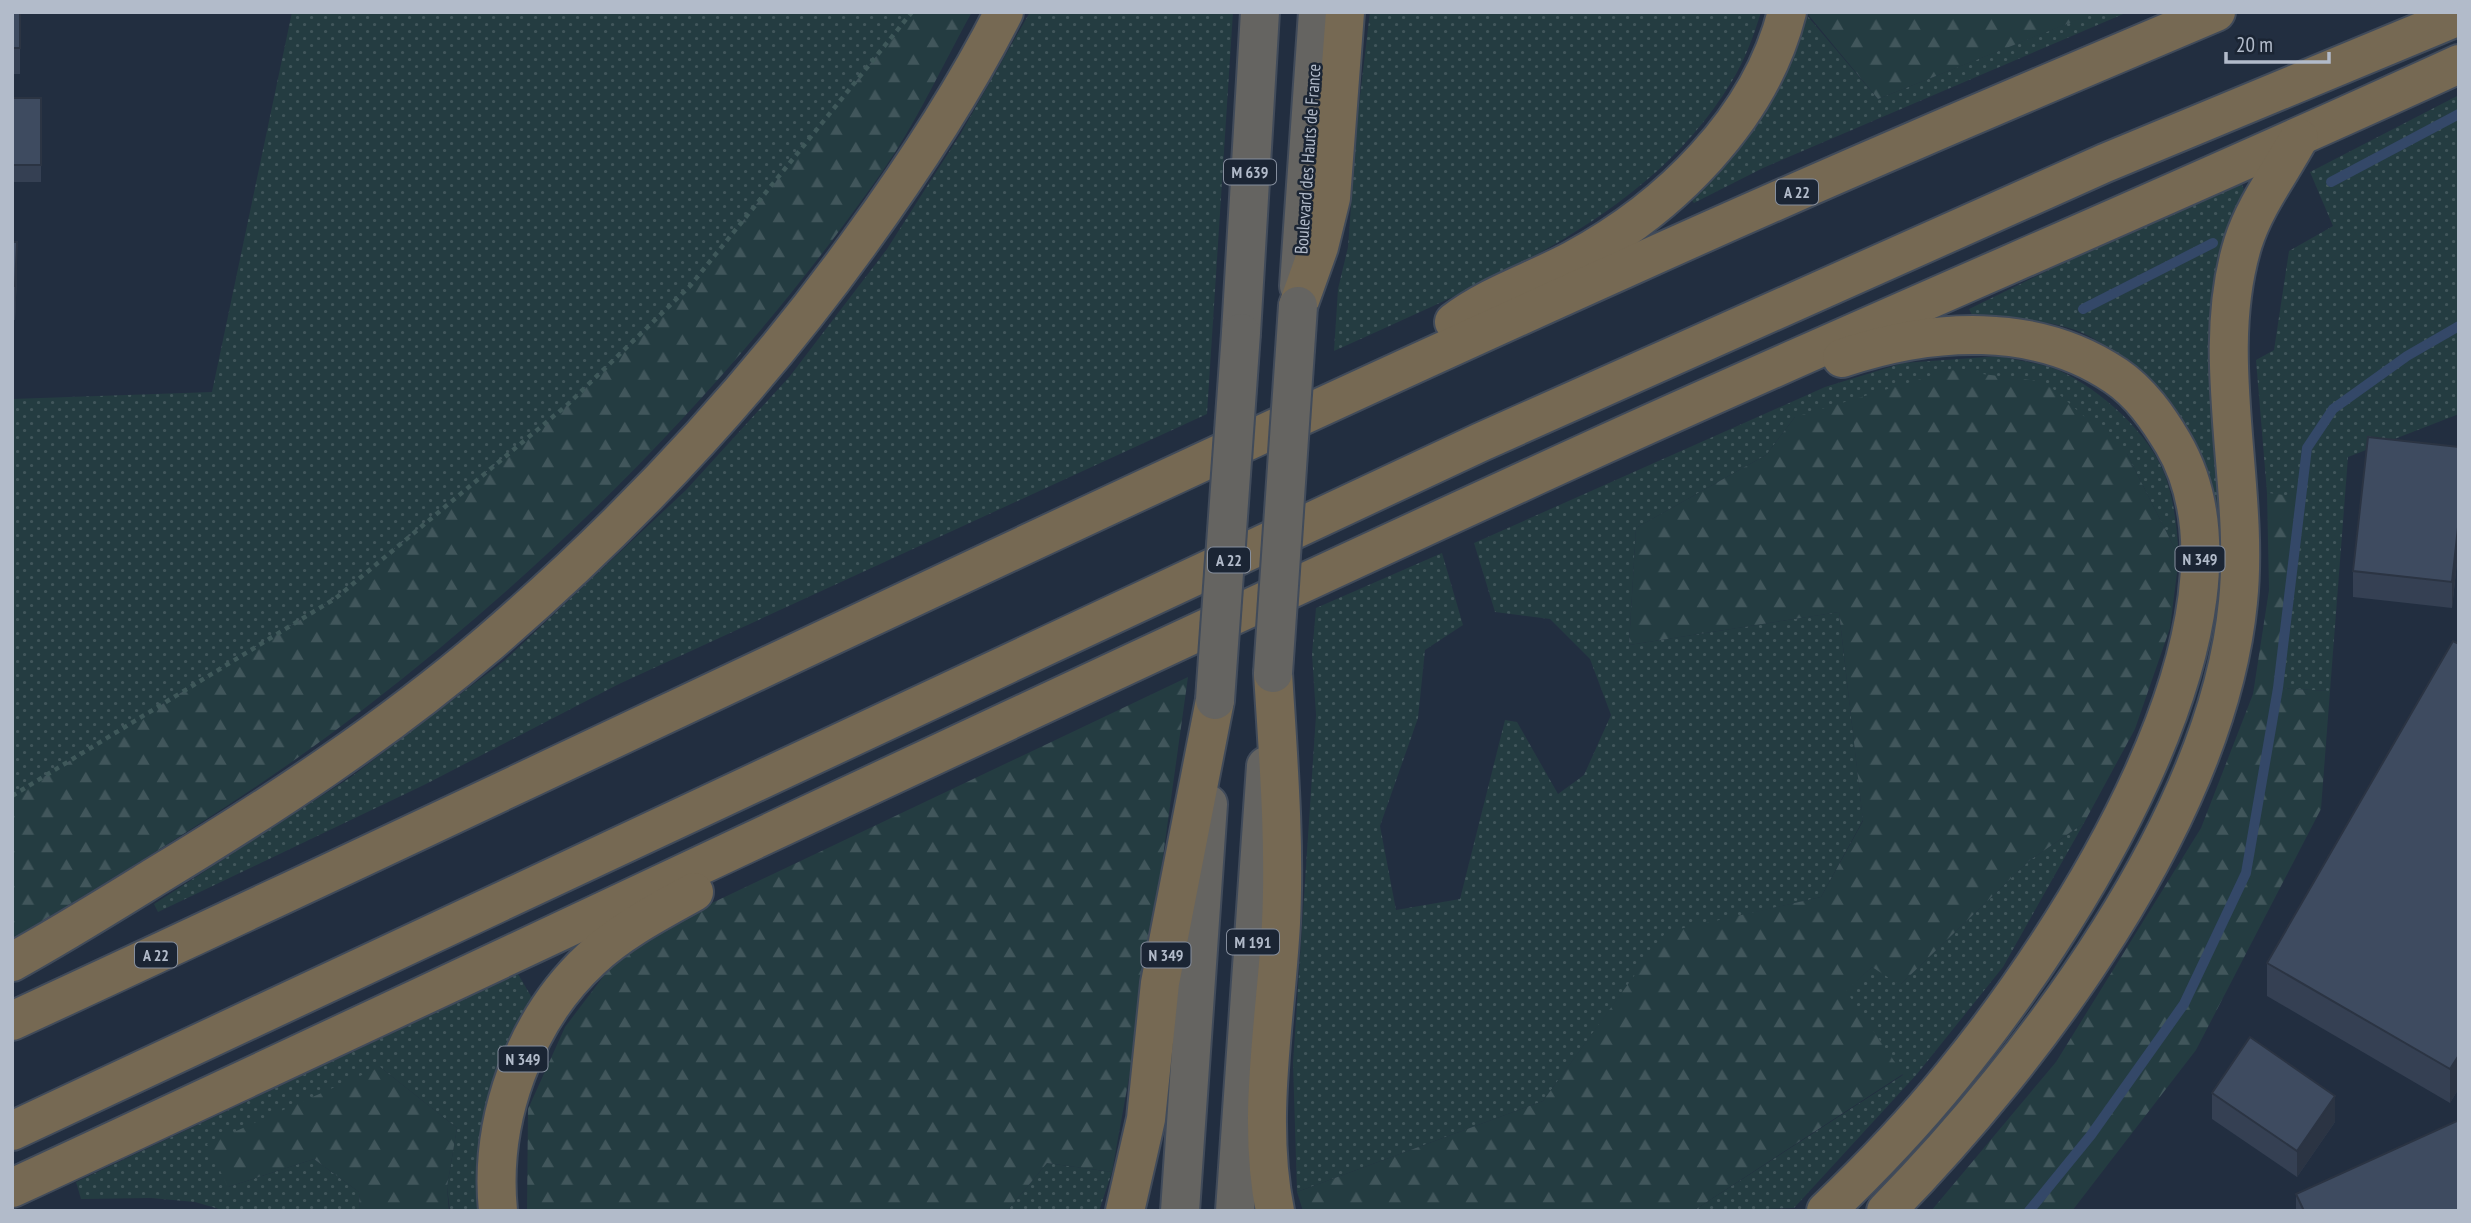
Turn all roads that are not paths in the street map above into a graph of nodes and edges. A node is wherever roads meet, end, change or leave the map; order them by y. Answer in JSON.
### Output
{"nodes":[{"id":1,"x":1004,"y":12,"type":"edge"},
{"id":2,"x":1260,"y":12,"type":"edge"},
{"id":3,"x":1318,"y":12,"type":"edge"},
{"id":4,"x":1345,"y":12,"type":"edge"},
{"id":5,"x":1787,"y":12,"type":"edge"},
{"id":6,"x":2216,"y":12,"type":"edge"},
{"id":7,"x":2459,"y":16,"type":"edge"},
{"id":8,"x":2459,"y":64,"type":"edge"},
{"id":9,"x":2299,"y":138,"type":"junction"},
{"id":10,"x":1297,"y":306,"type":"junction"},
{"id":11,"x":1381,"y":380,"type":"junction"},
{"id":12,"x":1588,"y":452,"type":"junction"},
{"id":13,"x":1273,"y":673,"type":"junction"},
{"id":14,"x":1071,"y":692,"type":"junction"},
{"id":15,"x":1215,"y":701,"type":"junction"},
{"id":16,"x":12,"y":962,"type":"edge"},
{"id":17,"x":12,"y":1021,"type":"edge"},
{"id":18,"x":12,"y":1131,"type":"edge"},
{"id":19,"x":12,"y":1188,"type":"edge"},
{"id":20,"x":498,"y":1211,"type":"edge"},
{"id":21,"x":1125,"y":1211,"type":"edge"},
{"id":22,"x":1180,"y":1211,"type":"edge"},
{"id":23,"x":1235,"y":1211,"type":"edge"},
{"id":24,"x":1275,"y":1211,"type":"edge"},
{"id":25,"x":1826,"y":1211,"type":"edge"},
{"id":26,"x":1886,"y":1211,"type":"edge"}],
"edges":[{"from":1,"to":16,"type":"highway"},
{"from":2,"to":15,"type":"highway","number":"M 639","bridge":true},
{"from":3,"to":10,"type":"highway","name":"Boulevard des Hauts de France"},
{"from":4,"to":10,"type":"highway"},
{"from":5,"to":11,"type":"highway"},
{"from":6,"to":11,"type":"highway","number":"A 22"},
{"from":7,"to":18,"type":"highway","number":"A 22"},
{"from":8,"to":9,"type":"highway"},
{"from":9,"to":12,"type":"highway"},
{"from":9,"to":26,"type":"highway"},
{"from":10,"to":13,"type":"highway","number":"M 191","bridge":true},
{"from":11,"to":17,"type":"highway","number":"A 22"},
{"from":12,"to":14,"type":"highway"},
{"from":12,"to":25,"type":"highway","number":"N 349"},
{"from":13,"to":23,"type":"highway","number":"M 191"},
{"from":13,"to":24,"type":"highway"},
{"from":14,"to":19,"type":"highway"},
{"from":14,"to":20,"type":"highway","number":"N 349"},
{"from":15,"to":21,"type":"highway","number":"N 349"},
{"from":15,"to":22,"type":"highway"}]}
